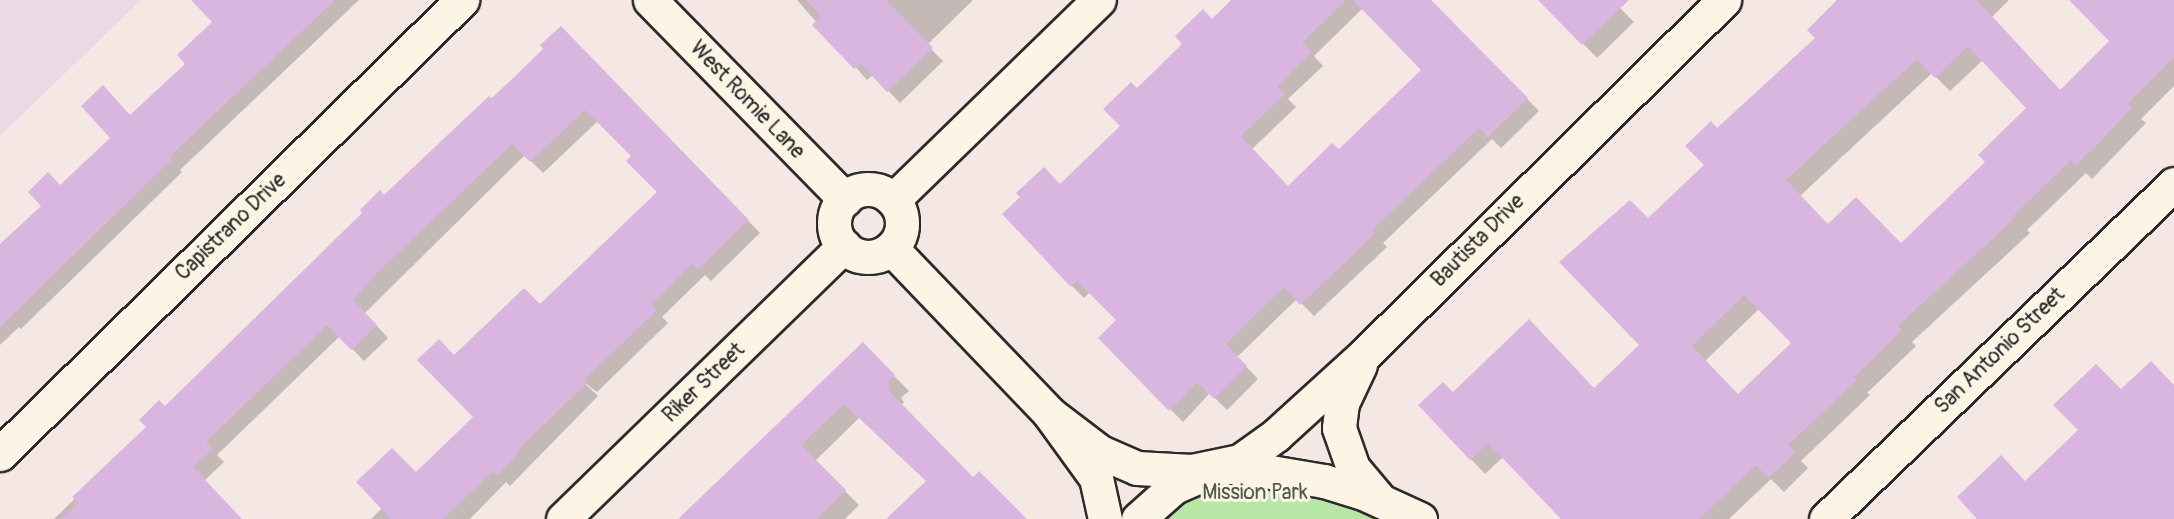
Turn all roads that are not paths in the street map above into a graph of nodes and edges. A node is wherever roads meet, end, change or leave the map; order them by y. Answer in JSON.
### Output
{"nodes":[{"id":1,"x":462,"y":0,"type":"edge"},
{"id":2,"x":650,"y":0,"type":"edge"},
{"id":3,"x":1100,"y":0,"type":"edge"},
{"id":4,"x":1724,"y":0,"type":"edge"},
{"id":5,"x":2174,"y":184,"type":"edge"},
{"id":6,"x":845,"y":199,"type":"junction"},
{"id":7,"x":893,"y":200,"type":"junction"},
{"id":8,"x":844,"y":246,"type":"junction"},
{"id":9,"x":891,"y":248,"type":"junction"},
{"id":10,"x":1366,"y":353,"type":"junction"},
{"id":11,"x":1049,"y":413,"type":"junction"},
{"id":12,"x":0,"y":454,"type":"edge"},
{"id":13,"x":1220,"y":467,"type":"junction"},
{"id":14,"x":1380,"y":500,"type":"junction"},
{"id":15,"x":563,"y":519,"type":"edge"},
{"id":16,"x":1105,"y":519,"type":"edge"},
{"id":17,"x":1138,"y":519,"type":"edge"},
{"id":18,"x":1420,"y":519,"type":"edge"},
{"id":19,"x":1826,"y":519,"type":"edge"}],
"edges":[{"from":1,"to":12,"type":"street","name":"Capistrano Drive"},
{"from":2,"to":6,"type":"street","name":"West Romie Lane"},
{"from":3,"to":7,"type":"street"},
{"from":4,"to":10,"type":"street","name":"Bautista Drive"},
{"from":5,"to":19,"type":"street","name":"San Antonio Street"},
{"from":6,"to":7,"type":"street"},
{"from":6,"to":8,"type":"street"},
{"from":7,"to":9,"type":"street"},
{"from":8,"to":9,"type":"street"},
{"from":8,"to":15,"type":"street","name":"Riker Street"},
{"from":9,"to":11,"type":"street"},
{"from":10,"to":13,"type":"street","name":"Bautista Drive"},
{"from":10,"to":14,"type":"street"},
{"from":11,"to":13,"type":"street"},
{"from":11,"to":16,"type":"street"},
{"from":13,"to":14,"type":"street"},
{"from":13,"to":17,"type":"street"},
{"from":14,"to":18,"type":"street"}]}
